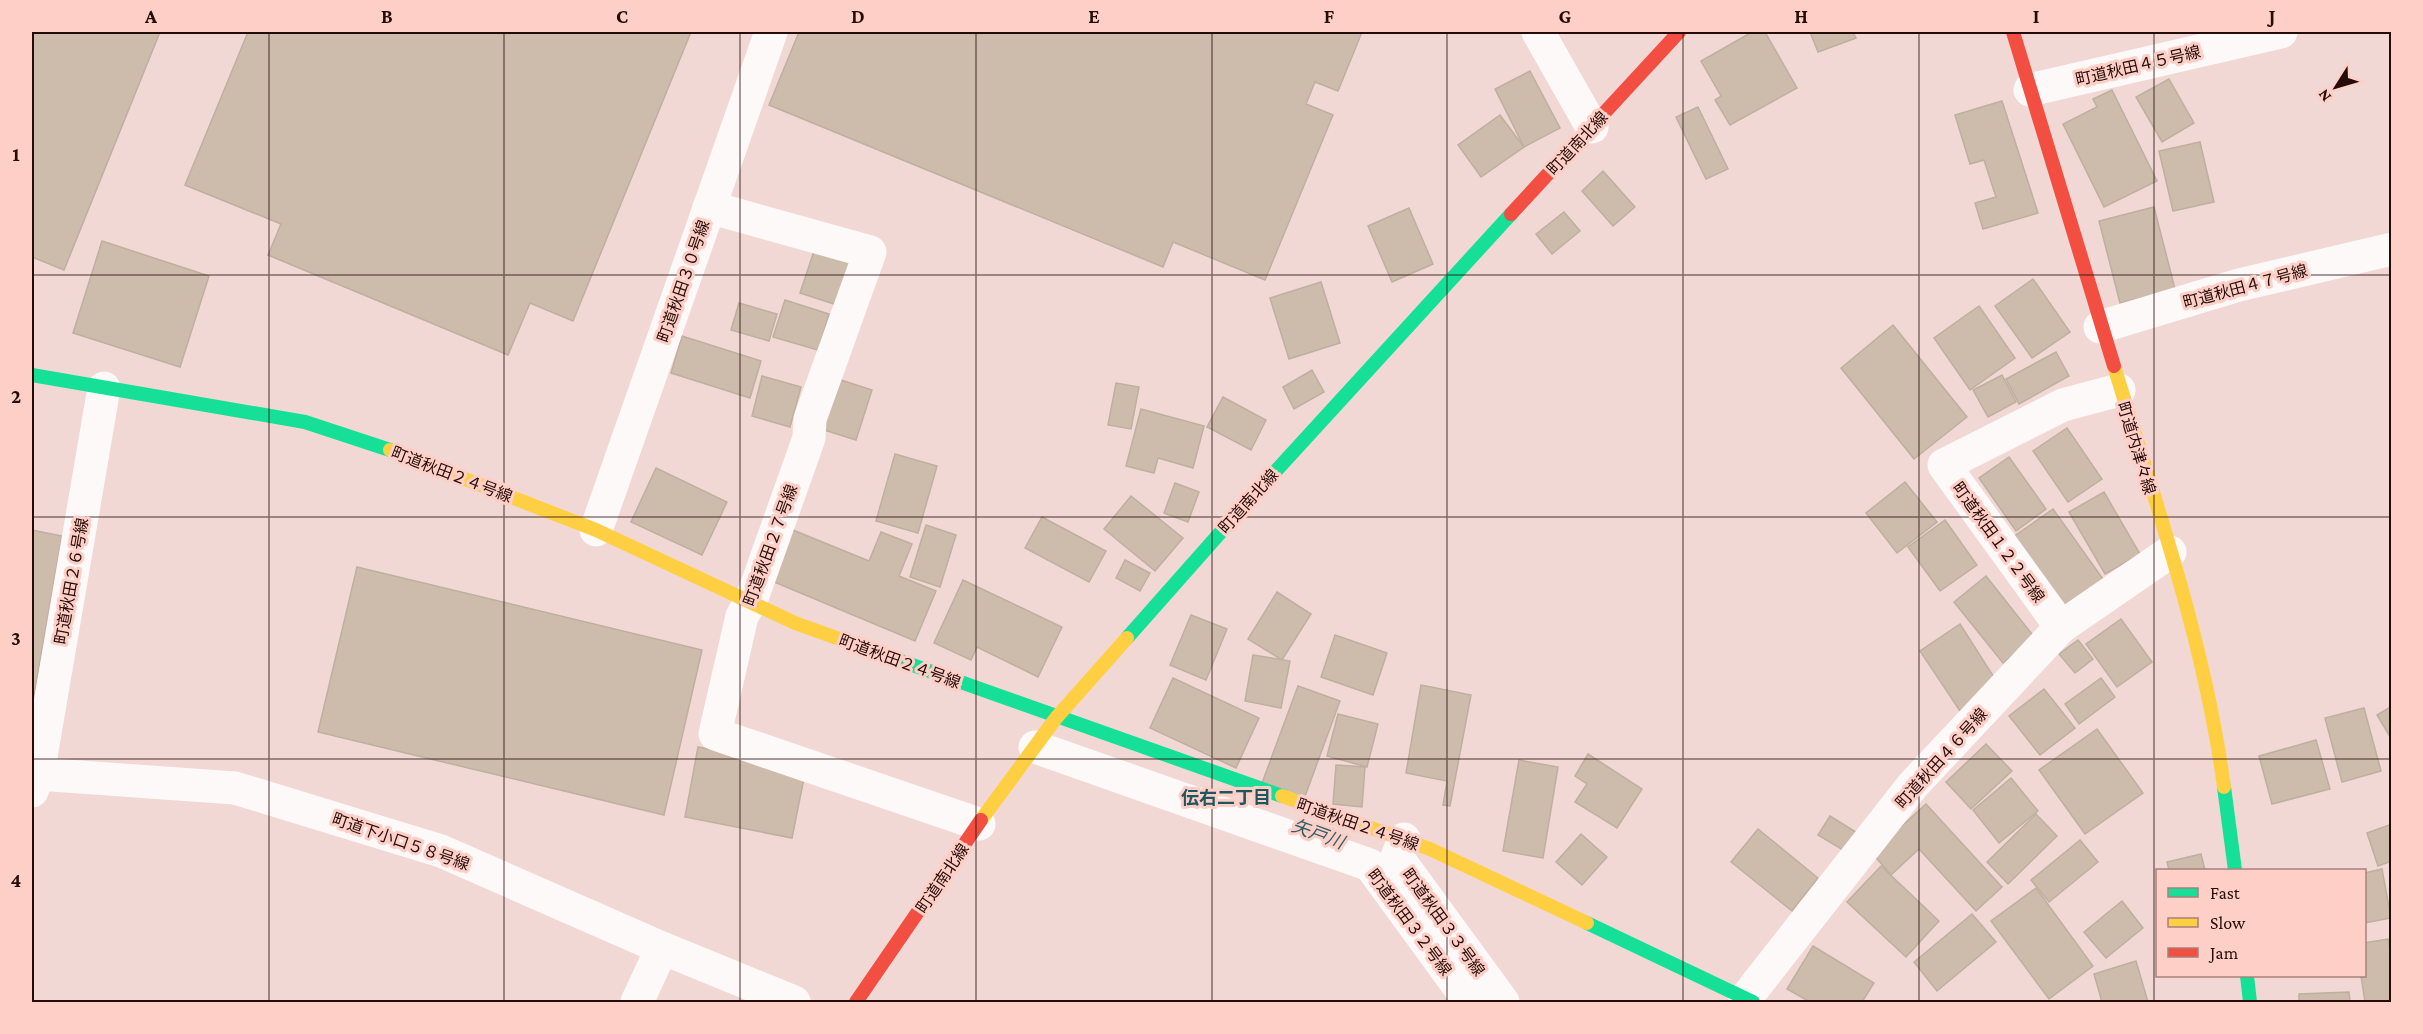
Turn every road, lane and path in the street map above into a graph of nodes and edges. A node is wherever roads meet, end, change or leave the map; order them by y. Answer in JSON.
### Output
{"nodes":[{"id":1,"x":771,"y":32,"type":"edge"},
{"id":2,"x":1538,"y":32,"type":"edge"},
{"id":3,"x":1679,"y":32,"type":"edge"},
{"id":4,"x":2013,"y":32,"type":"edge"},
{"id":5,"x":2281,"y":32,"type":"edge"},
{"id":6,"x":2030,"y":90,"type":"junction"},
{"id":7,"x":1592,"y":127,"type":"junction"},
{"id":8,"x":709,"y":207,"type":"junction"},
{"id":9,"x":2391,"y":249,"type":"edge"},
{"id":10,"x":2100,"y":327,"type":"junction"},
{"id":11,"x":32,"y":375,"type":"edge"},
{"id":12,"x":104,"y":388,"type":"junction"},
{"id":13,"x":2119,"y":390,"type":"junction"},
{"id":14,"x":596,"y":530,"type":"junction"},
{"id":15,"x":2170,"y":552,"type":"junction"},
{"id":16,"x":751,"y":601,"type":"junction"},
{"id":17,"x":2061,"y":627,"type":"junction"},
{"id":18,"x":1056,"y":718,"type":"junction"},
{"id":19,"x":1035,"y":747,"type":"junction"},
{"id":20,"x":34,"y":779,"type":"edge"},
{"id":21,"x":979,"y":824,"type":"junction"},
{"id":22,"x":1404,"y":839,"type":"junction"},
{"id":23,"x":2235,"y":869,"type":"edge"},
{"id":24,"x":662,"y":948,"type":"junction"},
{"id":25,"x":2247,"y":977,"type":"edge"},
{"id":26,"x":1749,"y":1001,"type":"edge"},
{"id":27,"x":637,"y":1002,"type":"edge"},
{"id":28,"x":794,"y":1002,"type":"edge"},
{"id":29,"x":856,"y":1002,"type":"edge"},
{"id":30,"x":1470,"y":1002,"type":"edge"},
{"id":31,"x":1503,"y":1002,"type":"edge"},
{"id":32,"x":2250,"y":1002,"type":"edge"}],
"edges":[{"from":1,"to":8,"type":"street","name":"町道秋田３０号線"},
{"from":2,"to":7,"type":"street"},
{"from":3,"to":7,"type":"street","name":"町道南北線"},
{"from":4,"to":6,"type":"street","name":"町道内津々線"},
{"from":5,"to":6,"type":"street","name":"町道秋田４５号線"},
{"from":6,"to":10,"type":"street","name":"町道内津々線"},
{"from":7,"to":18,"type":"street","name":"町道南北線"},
{"from":8,"to":14,"type":"street","name":"町道秋田３０号線"},
{"from":8,"to":16,"type":"street","name":"町道秋田２７号線"},
{"from":9,"to":10,"type":"street","name":"町道秋田４７号線"},
{"from":10,"to":13,"type":"street","name":"町道内津々線"},
{"from":11,"to":12,"type":"street","name":"町道秋田２４号線"},
{"from":12,"to":14,"type":"street","name":"町道秋田２４号線"},
{"from":12,"to":20,"type":"street","name":"町道秋田２６号線"},
{"from":13,"to":15,"type":"street","name":"町道内津々線"},
{"from":13,"to":17,"type":"street","name":"町道秋田１２２号線"},
{"from":14,"to":16,"type":"street","name":"町道秋田２４号線"},
{"from":15,"to":17,"type":"street","name":"町道秋田４６号線"},
{"from":15,"to":23,"type":"street","name":"町道内津々線"},
{"from":16,"to":18,"type":"street","name":"町道秋田２４号線"},
{"from":16,"to":21,"type":"street","name":"町道秋田２７号線"},
{"from":17,"to":26,"type":"street","name":"町道秋田４６号線"},
{"from":18,"to":19,"type":"street","name":"町道南北線"},
{"from":18,"to":22,"type":"street","name":"町道秋田２４号線"},
{"from":19,"to":21,"type":"street","name":"町道南北線"},
{"from":19,"to":30,"type":"street","name":"町道秋田３２号線"},
{"from":20,"to":24,"type":"street","name":"町道下小口５８号線"},
{"from":21,"to":29,"type":"street","name":"町道南北線"},
{"from":22,"to":26,"type":"street","name":"町道秋田２４号線"},
{"from":22,"to":31,"type":"street","name":"町道秋田３３号線"},
{"from":24,"to":27,"type":"street"},
{"from":24,"to":28,"type":"street","name":"町道下小口５８号線"},
{"from":25,"to":32,"type":"street"}]}
